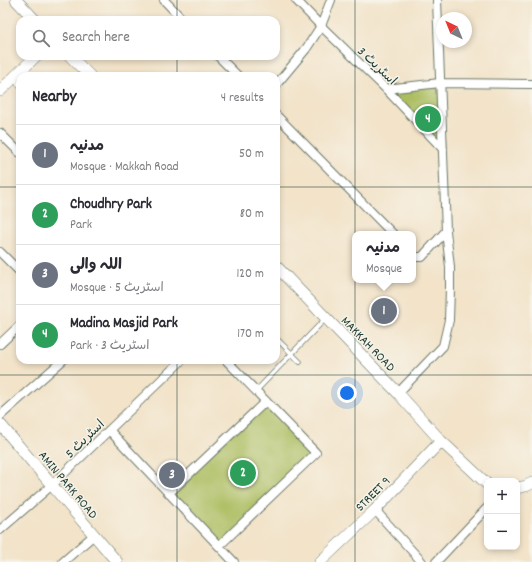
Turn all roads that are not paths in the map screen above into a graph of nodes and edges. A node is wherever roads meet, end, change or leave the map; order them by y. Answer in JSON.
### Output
{"nodes":[{"id":1,"x":16,"y":0,"type":"edge"},
{"id":2,"x":164,"y":0,"type":"edge"},
{"id":3,"x":296,"y":0,"type":"edge"},
{"id":4,"x":331,"y":0,"type":"edge"},
{"id":5,"x":437,"y":0,"type":"edge"},
{"id":6,"x":31,"y":16,"type":"edge"},
{"id":7,"x":179,"y":16,"type":"edge"},
{"id":8,"x":321,"y":26,"type":"junction"},
{"id":9,"x":33,"y":60,"type":"edge"},
{"id":10,"x":74,"y":60,"type":"edge"},
{"id":11,"x":222,"y":60,"type":"edge"},
{"id":12,"x":24,"y":72,"type":"edge"},
{"id":13,"x":86,"y":72,"type":"edge"},
{"id":14,"x":234,"y":72,"type":"edge"},
{"id":15,"x":280,"y":80,"type":"edge"},
{"id":16,"x":16,"y":82,"type":"edge"},
{"id":17,"x":440,"y":84,"type":"junction"},
{"id":18,"x":532,"y":84,"type":"edge"},
{"id":19,"x":386,"y":89,"type":"junction"},
{"id":20,"x":0,"y":91,"type":"edge"},
{"id":21,"x":280,"y":119,"type":"edge"},
{"id":22,"x":0,"y":133,"type":"edge"},
{"id":23,"x":16,"y":149,"type":"edge"},
{"id":24,"x":443,"y":149,"type":"junction"},
{"id":25,"x":390,"y":231,"type":"edge"},
{"id":26,"x":446,"y":231,"type":"junction"},
{"id":27,"x":0,"y":252,"type":"edge"},
{"id":28,"x":416,"y":258,"type":"edge"},
{"id":29,"x":16,"y":268,"type":"edge"},
{"id":30,"x":280,"y":270,"type":"edge"},
{"id":31,"x":326,"y":318,"type":"junction"},
{"id":32,"x":16,"y":328,"type":"edge"},
{"id":33,"x":2,"y":339,"type":"edge"},
{"id":34,"x":280,"y":342,"type":"edge"},
{"id":35,"x":292,"y":354,"type":"junction"},
{"id":36,"x":300,"y":362,"type":"dead end"},
{"id":37,"x":58,"y":364,"type":"edge"},
{"id":38,"x":178,"y":364,"type":"edge"},
{"id":39,"x":230,"y":364,"type":"edge"},
{"id":40,"x":256,"y":391,"type":"junction"},
{"id":41,"x":398,"y":393,"type":"junction"},
{"id":42,"x":266,"y":401,"type":"junction"},
{"id":43,"x":0,"y":416,"type":"edge"},
{"id":44,"x":109,"y":430,"type":"junction"},
{"id":45,"x":2,"y":432,"type":"edge"},
{"id":46,"x":441,"y":441,"type":"junction"},
{"id":47,"x":484,"y":481,"type":"edge"},
{"id":48,"x":532,"y":483,"type":"edge"},
{"id":49,"x":52,"y":485,"type":"junction"},
{"id":50,"x":520,"y":487,"type":"edge"},
{"id":51,"x":169,"y":494,"type":"junction"},
{"id":52,"x":375,"y":510,"type":"junction"},
{"id":53,"x":484,"y":511,"type":"edge"},
{"id":54,"x":0,"y":530,"type":"edge"},
{"id":55,"x":94,"y":534,"type":"junction"},
{"id":56,"x":219,"y":546,"type":"junction"},
{"id":57,"x":63,"y":562,"type":"edge"},
{"id":58,"x":117,"y":562,"type":"edge"},
{"id":59,"x":234,"y":562,"type":"edge"},
{"id":60,"x":320,"y":562,"type":"edge"},
{"id":61,"x":422,"y":562,"type":"edge"},
{"id":62,"x":436,"y":562,"type":"edge"}],
"edges":[{"from":1,"to":6,"type":"street"},
{"from":2,"to":7,"type":"street"},
{"from":3,"to":8,"type":"street","name":"اسٹریٹ 3"},
{"from":4,"to":8,"type":"street"},
{"from":5,"to":17,"type":"street"},
{"from":8,"to":15,"type":"street"},
{"from":8,"to":19,"type":"street","name":"اسٹریٹ 3"},
{"from":9,"to":12,"type":"street"},
{"from":10,"to":13,"type":"street"},
{"from":11,"to":14,"type":"street"},
{"from":16,"to":20,"type":"street"},
{"from":17,"to":18,"type":"street"},
{"from":17,"to":19,"type":"street"},
{"from":17,"to":24,"type":"street"},
{"from":19,"to":24,"type":"street","name":"اسٹریٹ 3"},
{"from":21,"to":25,"type":"street"},
{"from":22,"to":23,"type":"street"},
{"from":24,"to":26,"type":"street"},
{"from":26,"to":28,"type":"street"},
{"from":26,"to":41,"type":"street"},
{"from":27,"to":29,"type":"street"},
{"from":30,"to":31,"type":"street","name":"MAKKAH ROAD"},
{"from":31,"to":35,"type":"lane"},
{"from":31,"to":41,"type":"street","name":"MAKKAH ROAD"},
{"from":32,"to":33,"type":"street"},
{"from":34,"to":35,"type":"lane"},
{"from":35,"to":36,"type":"lane"},
{"from":35,"to":40,"type":"lane"},
{"from":37,"to":43,"type":"street"},
{"from":38,"to":44,"type":"street","name":"اسٹریٹ 5"},
{"from":39,"to":40,"type":"street"},
{"from":40,"to":42,"type":"street"},
{"from":41,"to":46,"type":"street","name":"MAKKAH ROAD"},
{"from":42,"to":51,"type":"street"},
{"from":42,"to":56,"type":"street"},
{"from":44,"to":49,"type":"street","name":"اسٹریٹ 5"},
{"from":44,"to":51,"type":"street"},
{"from":45,"to":49,"type":"street","name":"AMIN PARK ROAD"},
{"from":46,"to":47,"type":"street","name":"MAKKAH ROAD"},
{"from":46,"to":52,"type":"street","name":"STREET 9"},
{"from":48,"to":50,"type":"street"},
{"from":49,"to":54,"type":"street","name":"اسٹریٹ 5"},
{"from":49,"to":55,"type":"street","name":"AMIN PARK ROAD"},
{"from":51,"to":56,"type":"street"},
{"from":52,"to":60,"type":"street","name":"STREET 9"},
{"from":52,"to":61,"type":"street"},
{"from":53,"to":62,"type":"street"},
{"from":55,"to":57,"type":"street"},
{"from":55,"to":58,"type":"street","name":"AMIN PARK ROAD"},
{"from":56,"to":59,"type":"street"}]}
